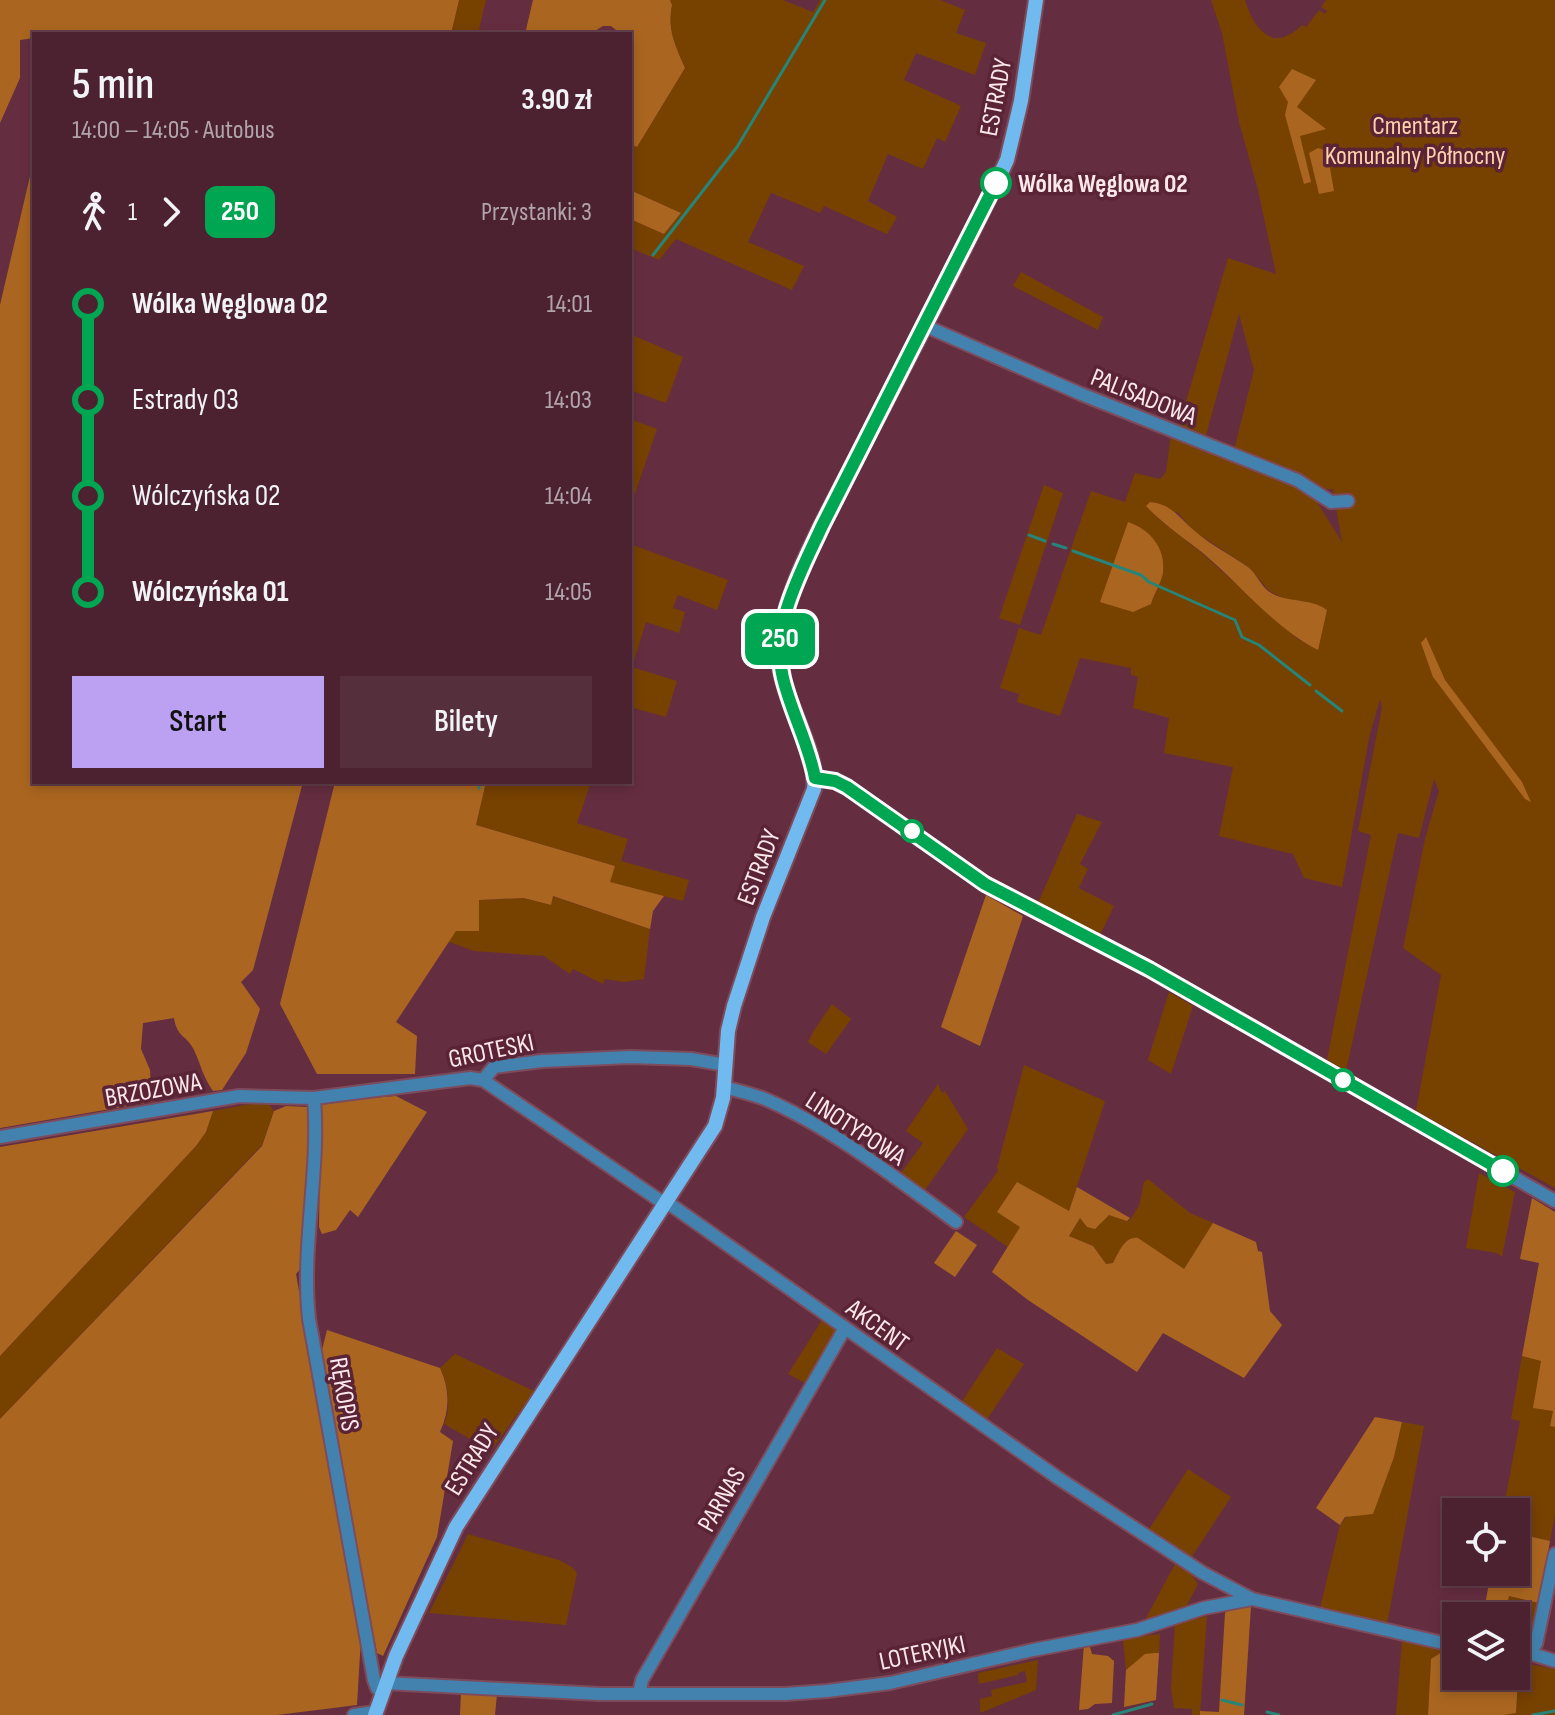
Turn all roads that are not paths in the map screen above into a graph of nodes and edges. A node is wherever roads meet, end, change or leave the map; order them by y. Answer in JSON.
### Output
{"nodes":[{"id":1,"x":1036,"y":0,"type":"edge"},
{"id":2,"x":923,"y":325,"type":"junction"},
{"id":3,"x":1348,"y":501,"type":"dead end"},
{"id":4,"x":815,"y":778,"type":"junction"},
{"id":5,"x":726,"y":1065,"type":"junction"},
{"id":6,"x":483,"y":1080,"type":"junction"},
{"id":7,"x":724,"y":1087,"type":"junction"},
{"id":8,"x":314,"y":1098,"type":"junction"},
{"id":9,"x":0,"y":1137,"type":"edge"},
{"id":10,"x":1555,"y":1201,"type":"edge"},
{"id":11,"x":665,"y":1203,"type":"junction"},
{"id":12,"x":956,"y":1222,"type":"dead end"},
{"id":13,"x":845,"y":1328,"type":"junction"},
{"id":14,"x":1555,"y":1554,"type":"edge"},
{"id":15,"x":1252,"y":1599,"type":"junction"},
{"id":16,"x":1442,"y":1643,"type":"edge"},
{"id":17,"x":1530,"y":1649,"type":"edge"},
{"id":18,"x":1530,"y":1656,"type":"edge"},
{"id":19,"x":1555,"y":1661,"type":"edge"},
{"id":20,"x":383,"y":1688,"type":"junction"},
{"id":21,"x":639,"y":1694,"type":"junction"},
{"id":22,"x":375,"y":1714,"type":"edge"},
{"id":23,"x":354,"y":1715,"type":"edge"}],
"edges":[{"from":1,"to":2,"type":"main road","name":"ESTRADY"},
{"from":2,"to":3,"type":"street","name":"PALISADOWA"},
{"from":2,"to":4,"type":"main road","name":"ESTRADY"},
{"from":4,"to":5,"type":"main road","name":"ESTRADY"},
{"from":4,"to":10,"type":"street"},
{"from":5,"to":6,"type":"street","name":"GROTESKI"},
{"from":5,"to":7,"type":"main road","name":"ESTRADY"},
{"from":6,"to":8,"type":"street","name":"GROTESKI"},
{"from":6,"to":11,"type":"street","name":"AKCENT"},
{"from":7,"to":11,"type":"main road","name":"ESTRADY"},
{"from":7,"to":12,"type":"street","name":"LINOTYPOWA"},
{"from":8,"to":9,"type":"street","name":"BRZOZOWA"},
{"from":8,"to":20,"type":"street","name":"RĘKOPIS"},
{"from":11,"to":13,"type":"street","name":"AKCENT"},
{"from":11,"to":20,"type":"main road","name":"ESTRADY"},
{"from":13,"to":15,"type":"street","name":"AKCENT"},
{"from":13,"to":21,"type":"street","name":"PARNAS"},
{"from":14,"to":17,"type":"street"},
{"from":15,"to":16,"type":"street","name":"LOTERYJKI"},
{"from":15,"to":21,"type":"street","name":"LOTERYJKI"},
{"from":18,"to":19,"type":"street"},
{"from":20,"to":21,"type":"street","name":"LOTERYJKI"},
{"from":20,"to":22,"type":"main road","name":"ESTRADY"},
{"from":22,"to":23,"type":"street"}]}
